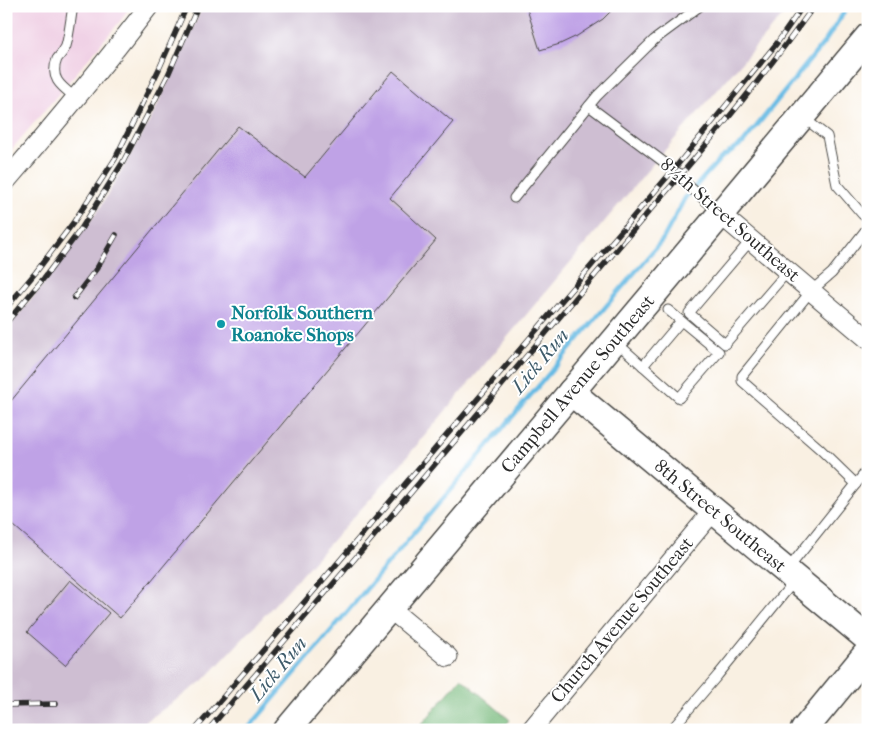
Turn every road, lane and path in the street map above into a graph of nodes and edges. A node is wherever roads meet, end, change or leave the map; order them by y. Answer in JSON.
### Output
{"nodes":[{"id":1,"x":73,"y":6,"type":"edge"},
{"id":2,"x":149,"y":6,"type":"edge"},
{"id":3,"x":700,"y":6,"type":"edge"},
{"id":4,"x":867,"y":39,"type":"edge"},
{"id":5,"x":76,"y":98,"type":"junction"},
{"id":6,"x":589,"y":106,"type":"junction"},
{"id":7,"x":802,"y":116,"type":"junction"},
{"id":8,"x":6,"y":181,"type":"edge"},
{"id":9,"x":514,"y":198,"type":"dead end"},
{"id":10,"x":712,"y":206,"type":"junction"},
{"id":11,"x":868,"y":219,"type":"edge"},
{"id":12,"x":868,"y":227,"type":"edge"},
{"id":13,"x":752,"y":240,"type":"junction"},
{"id":14,"x":788,"y":271,"type":"junction"},
{"id":15,"x":811,"y":291,"type":"junction"},
{"id":16,"x":668,"y":310,"type":"dead end"},
{"id":17,"x":681,"y":321,"type":"junction"},
{"id":18,"x":868,"y":338,"type":"edge"},
{"id":19,"x":614,"y":341,"type":"junction"},
{"id":20,"x":643,"y":366,"type":"junction"},
{"id":21,"x":571,"y":392,"type":"junction"},
{"id":22,"x":868,"y":469,"type":"edge"},
{"id":23,"x":856,"y":484,"type":"junction"},
{"id":24,"x":714,"y":511,"type":"junction"},
{"id":25,"x":789,"y":574,"type":"junction"},
{"id":26,"x":389,"y":608,"type":"junction"},
{"id":27,"x":868,"y":639,"type":"edge"},
{"id":28,"x":868,"y":652,"type":"edge"},
{"id":29,"x":448,"y":657,"type":"dead end"},
{"id":30,"x":287,"y":730,"type":"edge"},
{"id":31,"x":531,"y":730,"type":"edge"},
{"id":32,"x":671,"y":730,"type":"edge"},
{"id":33,"x":804,"y":730,"type":"edge"}],
"edges":[{"from":1,"to":5,"type":"lane"},
{"from":2,"to":5,"type":"street"},
{"from":3,"to":6,"type":"lane"},
{"from":4,"to":7,"type":"street","name":"Campbell Avenue Southeast"},
{"from":5,"to":8,"type":"street"},
{"from":6,"to":9,"type":"lane"},
{"from":6,"to":10,"type":"lane","name":"8½th Street Southeast"},
{"from":7,"to":10,"type":"street","name":"Campbell Avenue Southeast"},
{"from":7,"to":11,"type":"lane"},
{"from":10,"to":13,"type":"street","name":"8½th Street Southeast"},
{"from":10,"to":19,"type":"street","name":"Campbell Avenue Southeast"},
{"from":12,"to":15,"type":"lane"},
{"from":13,"to":14,"type":"street","name":"8½th Street Southeast"},
{"from":13,"to":14,"type":"lane"},
{"from":14,"to":15,"type":"street","name":"8½th Street Southeast"},
{"from":15,"to":18,"type":"street","name":"8½th Street Southeast"},
{"from":15,"to":23,"type":"lane"},
{"from":16,"to":17,"type":"lane"},
{"from":17,"to":20,"type":"lane"},
{"from":17,"to":20,"type":"lane"},
{"from":19,"to":20,"type":"lane"},
{"from":19,"to":21,"type":"street","name":"Campbell Avenue Southeast"},
{"from":21,"to":24,"type":"street","name":"8th Street Southeast"},
{"from":21,"to":26,"type":"street","name":"Campbell Avenue Southeast"},
{"from":22,"to":23,"type":"lane"},
{"from":23,"to":25,"type":"lane"},
{"from":24,"to":25,"type":"street","name":"8th Street Southeast"},
{"from":24,"to":31,"type":"street","name":"Church Avenue Southeast"},
{"from":25,"to":27,"type":"street","name":"8th Street Southeast"},
{"from":25,"to":32,"type":"lane"},
{"from":26,"to":29,"type":"street"},
{"from":26,"to":30,"type":"street","name":"Campbell Avenue Southeast"},
{"from":28,"to":33,"type":"street"}]}
